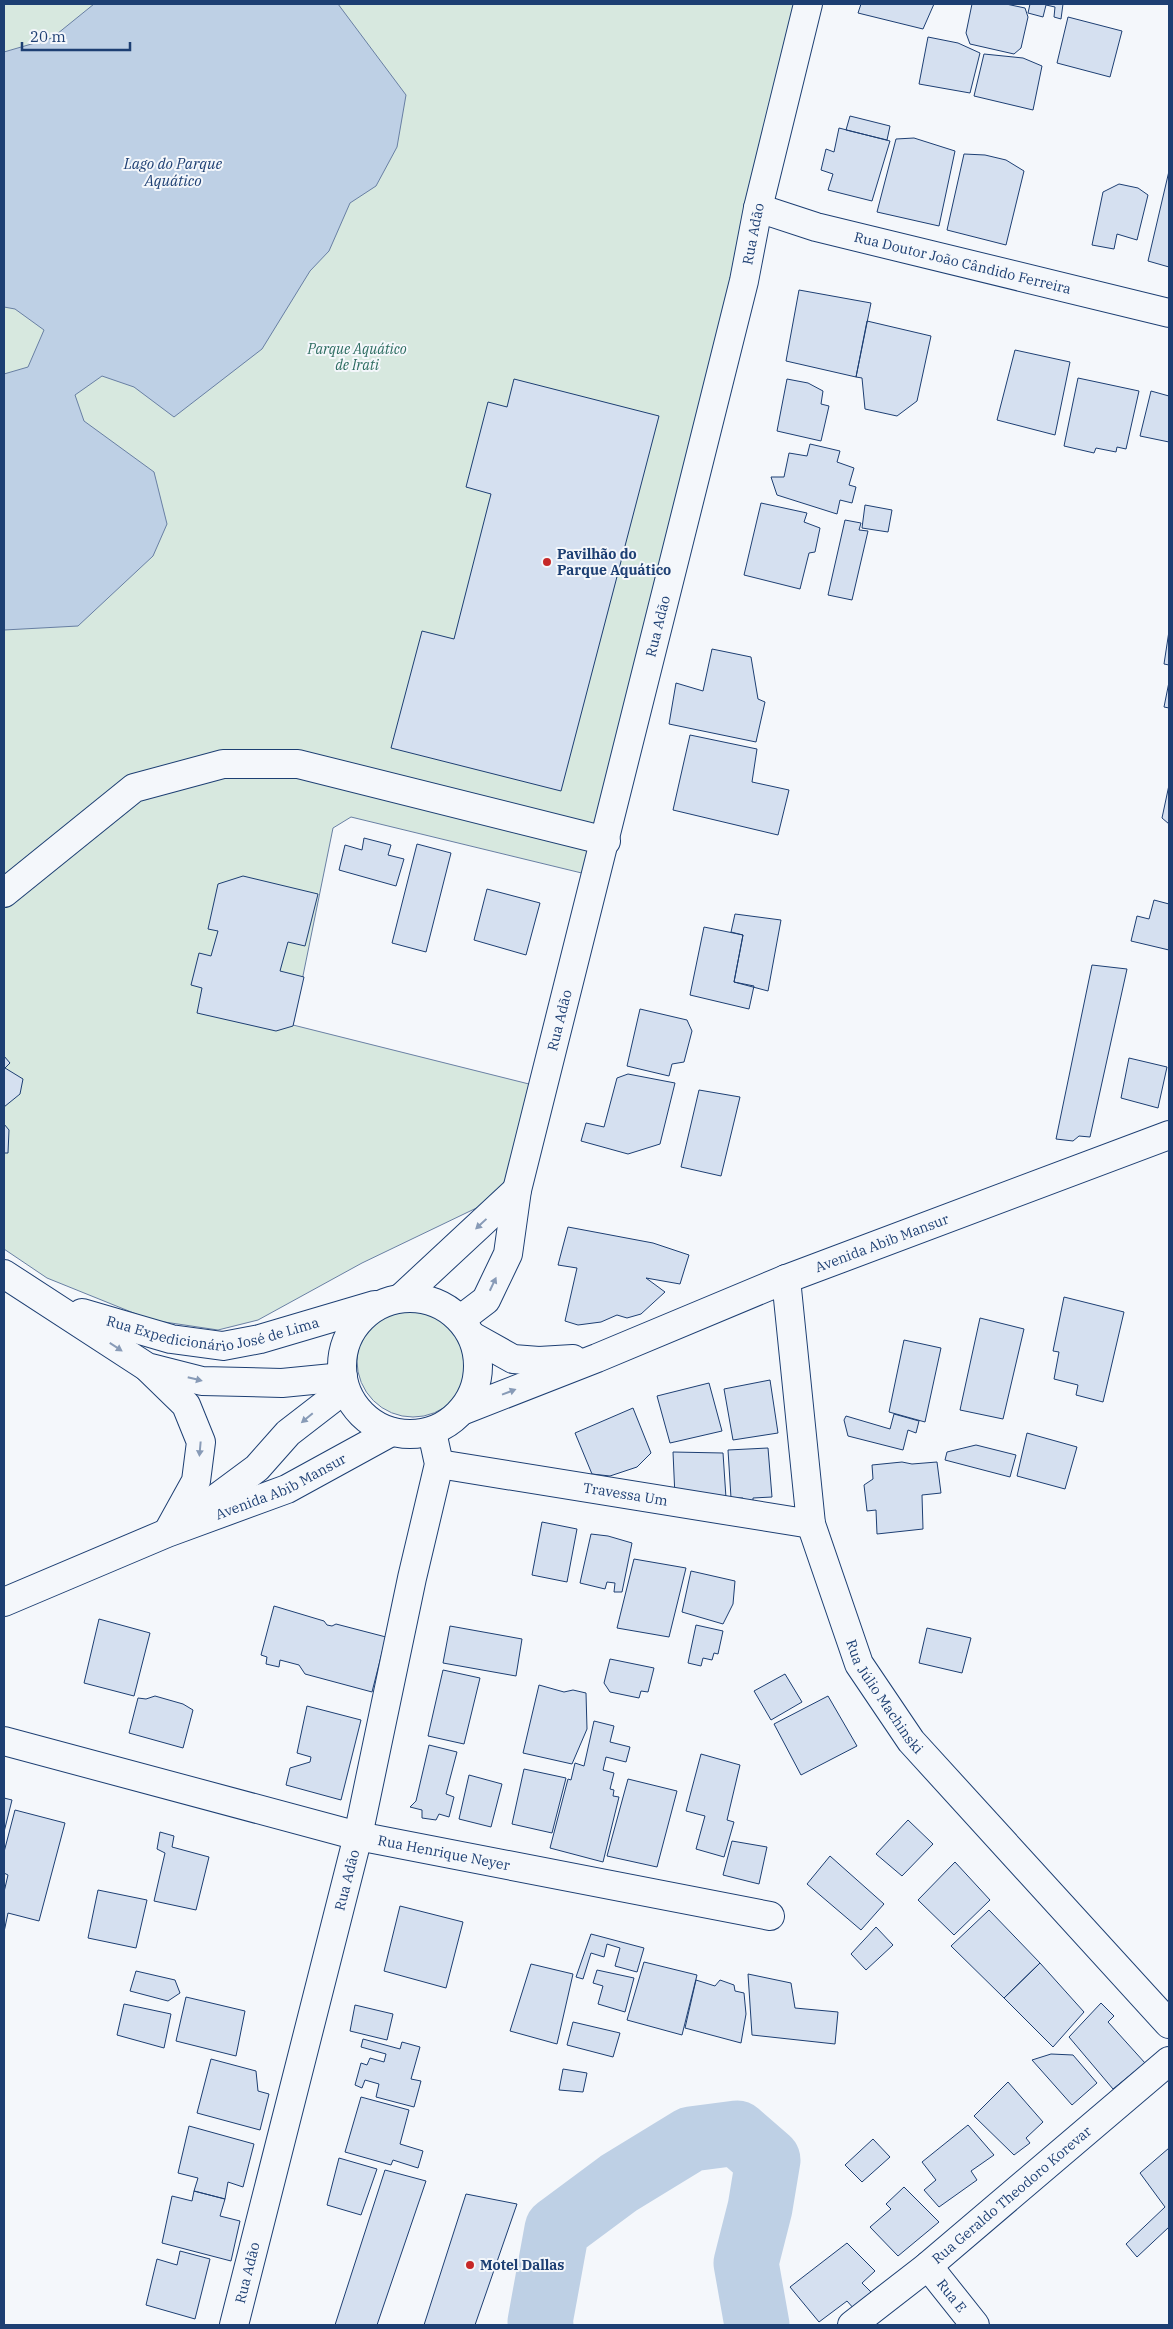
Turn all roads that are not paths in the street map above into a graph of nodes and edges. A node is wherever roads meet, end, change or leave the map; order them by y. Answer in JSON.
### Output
{"nodes":[{"id":1,"x":808,"y":4,"type":"edge"},
{"id":2,"x":758,"y":208,"type":"junction"},
{"id":3,"x":1169,"y":313,"type":"edge"},
{"id":4,"x":606,"y":841,"type":"junction"},
{"id":5,"x":4,"y":892,"type":"edge"},
{"id":6,"x":1169,"y":1135,"type":"edge"},
{"id":7,"x":517,"y":1190,"type":"junction"},
{"id":8,"x":4,"y":1274,"type":"edge"},
{"id":9,"x":786,"y":1279,"type":"junction"},
{"id":10,"x":392,"y":1300,"type":"junction"},
{"id":11,"x":45,"y":1301,"type":"junction"},
{"id":12,"x":467,"y":1327,"type":"junction"},
{"id":13,"x":597,"y":1358,"type":"junction"},
{"id":14,"x":147,"y":1367,"type":"junction"},
{"id":15,"x":344,"y":1383,"type":"junction"},
{"id":16,"x":464,"y":1410,"type":"junction"},
{"id":17,"x":391,"y":1432,"type":"junction"},
{"id":18,"x":432,"y":1432,"type":"junction"},
{"id":19,"x":439,"y":1464,"type":"junction"},
{"id":20,"x":811,"y":1524,"type":"junction"},
{"id":21,"x":167,"y":1533,"type":"junction"},
{"id":22,"x":4,"y":1602,"type":"edge"},
{"id":23,"x":4,"y":1741,"type":"edge"},
{"id":24,"x":358,"y":1836,"type":"junction"},
{"id":25,"x":770,"y":1916,"type":"dead end"},
{"id":26,"x":1169,"y":2024,"type":"edge"},
{"id":27,"x":1169,"y":2061,"type":"edge"},
{"id":28,"x":928,"y":2266,"type":"junction"},
{"id":29,"x":234,"y":2325,"type":"edge"},
{"id":30,"x":852,"y":2325,"type":"edge"},
{"id":31,"x":975,"y":2325,"type":"edge"}],
"edges":[{"from":1,"to":2,"type":"street","name":"Rua Adão"},
{"from":2,"to":3,"type":"street","name":"Rua Doutor João Cândido Ferreira"},
{"from":2,"to":4,"type":"street","name":"Rua Adão"},
{"from":4,"to":5,"type":"street"},
{"from":4,"to":7,"type":"street","name":"Rua Adão"},
{"from":6,"to":9,"type":"street","name":"Avenida Abib Mansur"},
{"from":7,"to":10,"type":"street","one_way":true},
{"from":12,"to":7,"type":"street","name":"Rua Adão","one_way":true},
{"from":8,"to":11,"type":"street","name":"Rua Expedicionário José de Lima"},
{"from":9,"to":13,"type":"street","name":"Avenida Abib Mansur"},
{"from":9,"to":20,"type":"street","name":"Rua Júlio Machinski"},
{"from":10,"to":11,"type":"street","name":"Rua Expedicionário José de Lima"},
{"from":10,"to":12,"type":"street"},
{"from":10,"to":15,"type":"street"},
{"from":11,"to":14,"type":"street","name":"Rua Expedicionário José de Lima","one_way":true},
{"from":12,"to":13,"type":"street","name":"Avenida Abib Mansur"},
{"from":12,"to":16,"type":"street"},
{"from":16,"to":13,"type":"street","name":"Avenida Abib Mansur","one_way":true},
{"from":14,"to":15,"type":"street","name":"Rua Expedicionário José de Lima","one_way":true},
{"from":14,"to":21,"type":"street","one_way":true},
{"from":15,"to":17,"type":"street"},
{"from":15,"to":21,"type":"street","name":"Avenida Abib Mansur","one_way":true},
{"from":16,"to":18,"type":"street"},
{"from":17,"to":18,"type":"street"},
{"from":17,"to":21,"type":"street","name":"Avenida Abib Mansur"},
{"from":18,"to":19,"type":"street","name":"Rua Adão"},
{"from":19,"to":20,"type":"street","name":"Travessa Um"},
{"from":19,"to":24,"type":"street","name":"Rua Adão"},
{"from":20,"to":26,"type":"street","name":"Rua Júlio Machinski"},
{"from":21,"to":22,"type":"street","name":"Avenida Abib Mansur"},
{"from":23,"to":24,"type":"street","name":"Rua Henrique Neyer"},
{"from":24,"to":25,"type":"street","name":"Rua Henrique Neyer"},
{"from":24,"to":29,"type":"street","name":"Rua Adão"},
{"from":27,"to":28,"type":"street","name":"Rua Geraldo Theodoro Korevar"},
{"from":28,"to":30,"type":"street","name":"Rua Geraldo Theodoro Korevar"},
{"from":28,"to":31,"type":"street","name":"Rua E"}]}
